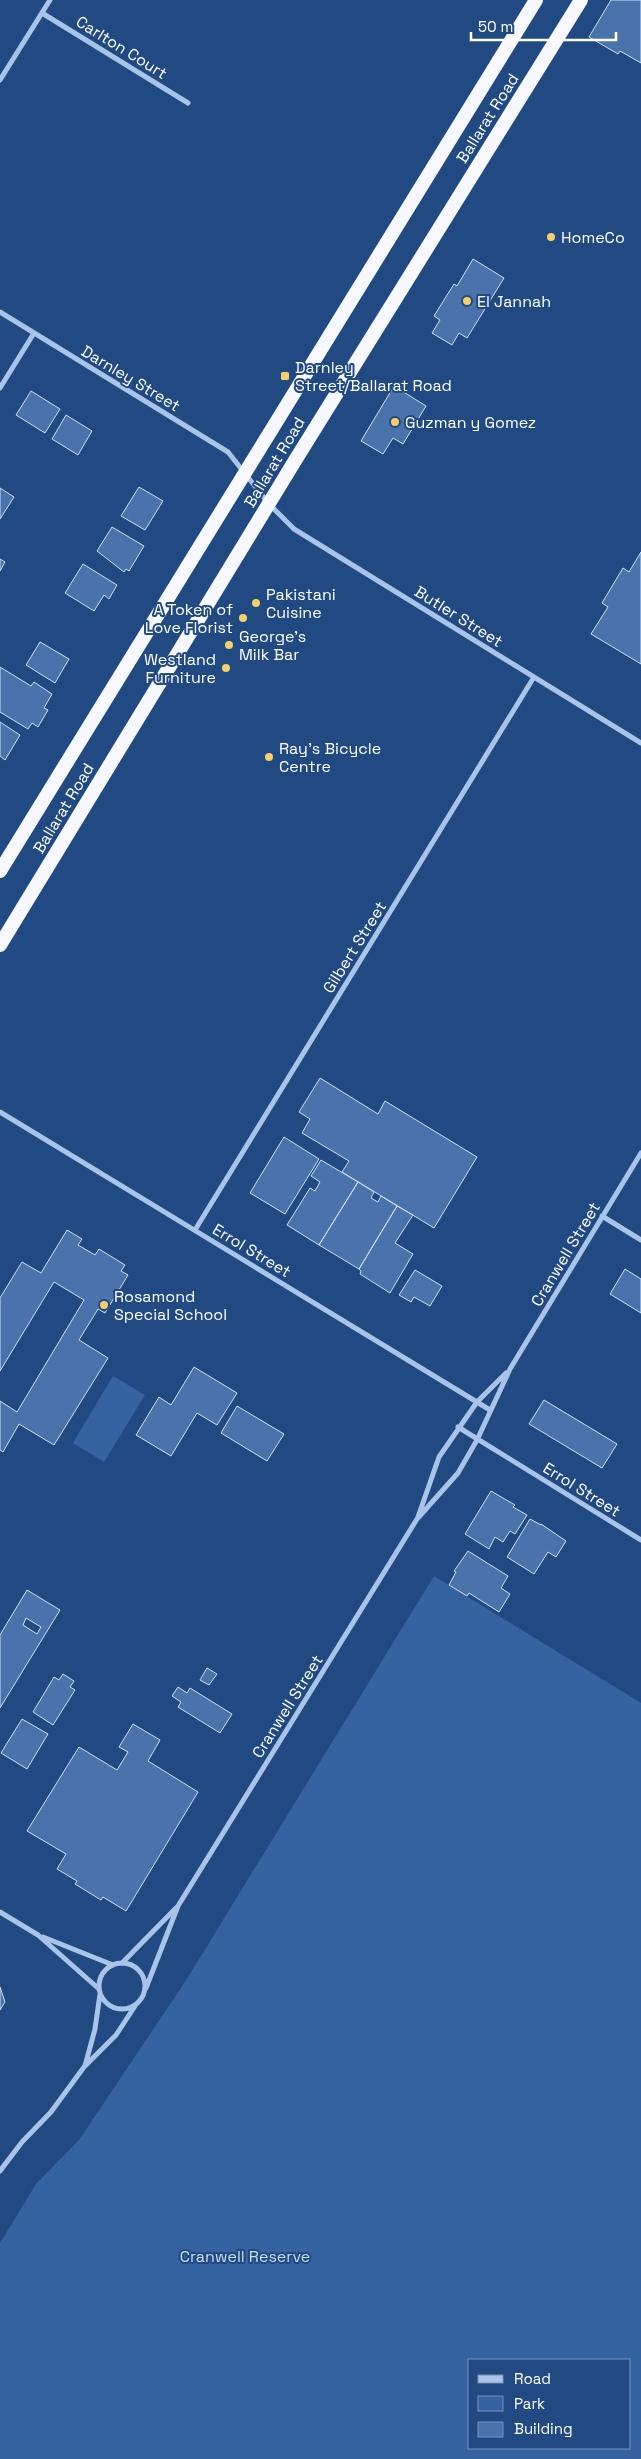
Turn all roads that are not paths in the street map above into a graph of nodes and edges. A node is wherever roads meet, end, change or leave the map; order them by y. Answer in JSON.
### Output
{"nodes":[{"id":1,"x":50,"y":0,"type":"edge"},
{"id":2,"x":536,"y":0,"type":"edge"},
{"id":3,"x":581,"y":0,"type":"edge"},
{"id":4,"x":42,"y":13,"type":"junction"},
{"id":5,"x":0,"y":80,"type":"edge"},
{"id":6,"x":188,"y":103,"type":"dead end"},
{"id":7,"x":0,"y":312,"type":"edge"},
{"id":8,"x":34,"y":333,"type":"junction"},
{"id":9,"x":0,"y":388,"type":"edge"},
{"id":10,"x":244,"y":472,"type":"junction"},
{"id":11,"x":269,"y":504,"type":"junction"},
{"id":12,"x":534,"y":677,"type":"junction"},
{"id":13,"x":641,"y":742,"type":"edge"},
{"id":14,"x":0,"y":871,"type":"edge"},
{"id":15,"x":0,"y":945,"type":"edge"},
{"id":16,"x":0,"y":1112,"type":"edge"},
{"id":17,"x":641,"y":1153,"type":"edge"},
{"id":18,"x":602,"y":1216,"type":"junction"},
{"id":19,"x":195,"y":1230,"type":"junction"},
{"id":20,"x":641,"y":1240,"type":"edge"},
{"id":21,"x":510,"y":1369,"type":"junction"},
{"id":22,"x":477,"y":1402,"type":"junction"},
{"id":23,"x":490,"y":1410,"type":"junction"},
{"id":24,"x":458,"y":1427,"type":"junction"},
{"id":25,"x":478,"y":1440,"type":"junction"},
{"id":26,"x":417,"y":1519,"type":"junction"},
{"id":27,"x":641,"y":1540,"type":"edge"},
{"id":28,"x":178,"y":1906,"type":"junction"},
{"id":29,"x":0,"y":1912,"type":"edge"},
{"id":30,"x":38,"y":1935,"type":"junction"},
{"id":31,"x":122,"y":1963,"type":"junction"},
{"id":32,"x":113,"y":1964,"type":"junction"},
{"id":33,"x":146,"y":1988,"type":"junction"},
{"id":34,"x":99,"y":1990,"type":"junction"},
{"id":35,"x":135,"y":2006,"type":"junction"},
{"id":36,"x":84,"y":2067,"type":"junction"},
{"id":37,"x":0,"y":2171,"type":"edge"}],
"edges":[{"from":1,"to":4,"type":"street"},
{"from":2,"to":10,"type":"highway","name":"Ballarat Road"},
{"from":3,"to":11,"type":"highway","name":"Ballarat Road"},
{"from":4,"to":5,"type":"street"},
{"from":4,"to":6,"type":"street","name":"Carlton Court"},
{"from":7,"to":8,"type":"street","name":"Darnley Street"},
{"from":8,"to":9,"type":"street"},
{"from":8,"to":10,"type":"street","name":"Darnley Street"},
{"from":10,"to":11,"type":"street","name":"Darnley Street"},
{"from":10,"to":14,"type":"highway","name":"Ballarat Road"},
{"from":11,"to":12,"type":"street","name":"Butler Street"},
{"from":11,"to":15,"type":"highway","name":"Ballarat Road"},
{"from":12,"to":13,"type":"street","name":"Butler Street"},
{"from":12,"to":19,"type":"street","name":"Gilbert Street"},
{"from":16,"to":19,"type":"street","name":"Errol Street"},
{"from":17,"to":18,"type":"street","name":"Cranwell Street"},
{"from":18,"to":20,"type":"street"},
{"from":18,"to":21,"type":"street","name":"Cranwell Street"},
{"from":19,"to":22,"type":"street","name":"Errol Street"},
{"from":21,"to":22,"type":"street","name":"Cranwell Street"},
{"from":21,"to":23,"type":"street","name":"Cranwell Street"},
{"from":22,"to":23,"type":"street","name":"Errol Street"},
{"from":22,"to":24,"type":"street","name":"Cranwell Street"},
{"from":23,"to":25,"type":"street","name":"Cranwell Street"},
{"from":24,"to":25,"type":"street","name":"Errol Street"},
{"from":24,"to":26,"type":"street","name":"Cranwell Street"},
{"from":25,"to":26,"type":"street","name":"Cranwell Street"},
{"from":25,"to":27,"type":"street","name":"Errol Street"},
{"from":26,"to":28,"type":"street","name":"Cranwell Street"},
{"from":28,"to":31,"type":"street","name":"Cranwell Street"},
{"from":28,"to":33,"type":"street","name":"Cranwell Street"},
{"from":29,"to":30,"type":"street"},
{"from":30,"to":32,"type":"street"},
{"from":30,"to":34,"type":"street"},
{"from":31,"to":32,"type":"street"},
{"from":31,"to":33,"type":"street"},
{"from":32,"to":34,"type":"street"},
{"from":33,"to":35,"type":"street"},
{"from":34,"to":35,"type":"street"},
{"from":34,"to":36,"type":"street"},
{"from":35,"to":36,"type":"street"},
{"from":36,"to":37,"type":"street"}]}
